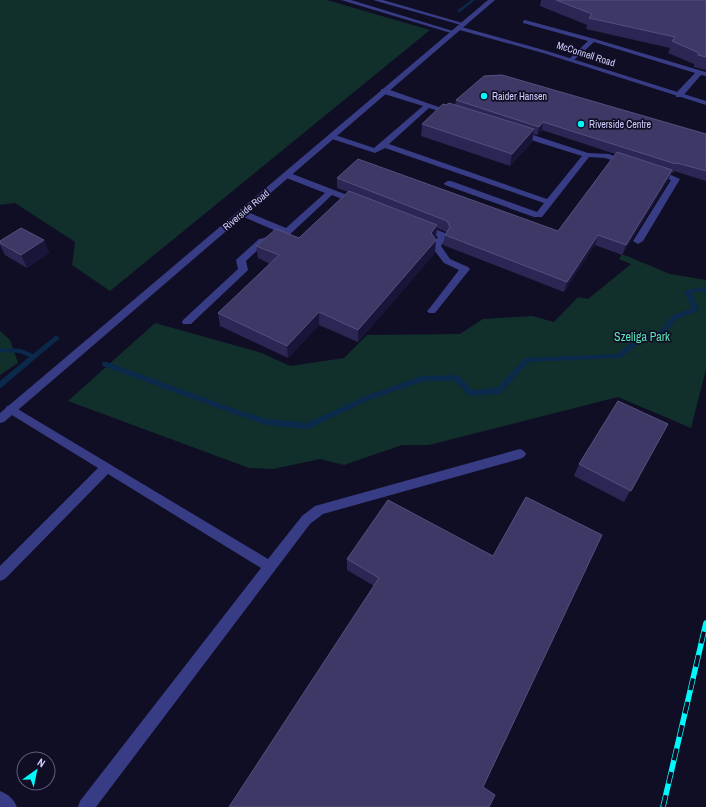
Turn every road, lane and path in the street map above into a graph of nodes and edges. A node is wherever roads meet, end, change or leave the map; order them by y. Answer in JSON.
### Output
{"nodes":[{"id":1,"x":344,"y":0,"type":"edge"},
{"id":2,"x":376,"y":0,"type":"edge"},
{"id":3,"x":492,"y":0,"type":"edge"},
{"id":4,"x":525,"y":22,"type":"dead end"},
{"id":5,"x":458,"y":28,"type":"junction"},
{"id":6,"x":592,"y":40,"type":"junction"},
{"id":7,"x":571,"y":60,"type":"junction"},
{"id":8,"x":703,"y":73,"type":"edge"},
{"id":9,"x":384,"y":91,"type":"junction"},
{"id":10,"x":679,"y":95,"type":"junction"},
{"id":11,"x":706,"y":104,"type":"edge"},
{"id":12,"x":428,"y":105,"type":"junction"},
{"id":13,"x":458,"y":114,"type":"edge"},
{"id":14,"x":511,"y":131,"type":"edge"},
{"id":15,"x":332,"y":136,"type":"junction"},
{"id":16,"x":384,"y":145,"type":"junction"},
{"id":17,"x":587,"y":155,"type":"junction"},
{"id":18,"x":634,"y":165,"type":"edge"},
{"id":19,"x":648,"y":169,"type":"edge"},
{"id":20,"x":287,"y":175,"type":"junction"},
{"id":21,"x":448,"y":183,"type":"dead end"},
{"id":22,"x":331,"y":192,"type":"junction"},
{"id":23,"x":549,"y":202,"type":"junction"},
{"id":24,"x":368,"y":206,"type":"edge"},
{"id":25,"x":242,"y":213,"type":"junction"},
{"id":26,"x":412,"y":224,"type":"edge"},
{"id":27,"x":288,"y":232,"type":"junction"},
{"id":28,"x":638,"y":241,"type":"edge"},
{"id":29,"x":432,"y":311,"type":"dead end"},
{"id":30,"x":187,"y":322,"type":"dead end"},
{"id":31,"x":11,"y":409,"type":"junction"},
{"id":32,"x":0,"y":419,"type":"edge"},
{"id":33,"x":520,"y":454,"type":"dead end"},
{"id":34,"x":107,"y":467,"type":"junction"},
{"id":35,"x":270,"y":567,"type":"junction"},
{"id":36,"x":0,"y":575,"type":"edge"},
{"id":37,"x":0,"y":799,"type":"edge"},
{"id":38,"x":9,"y":807,"type":"edge"},
{"id":39,"x":86,"y":807,"type":"edge"}],
"edges":[{"from":1,"to":5,"type":"street"},
{"from":2,"to":5,"type":"street"},
{"from":3,"to":5,"type":"street","name":"Riverside Road"},
{"from":4,"to":6,"type":"street"},
{"from":5,"to":7,"type":"street","name":"McConnell Road"},
{"from":5,"to":9,"type":"street","name":"Riverside Road"},
{"from":6,"to":7,"type":"street"},
{"from":6,"to":8,"type":"street"},
{"from":7,"to":10,"type":"street","name":"McConnell Road"},
{"from":8,"to":10,"type":"street"},
{"from":9,"to":12,"type":"street"},
{"from":9,"to":15,"type":"street","name":"Riverside Road"},
{"from":10,"to":11,"type":"street","name":"McConnell Road"},
{"from":12,"to":13,"type":"street"},
{"from":12,"to":16,"type":"street"},
{"from":14,"to":17,"type":"street"},
{"from":15,"to":16,"type":"street"},
{"from":15,"to":20,"type":"street","name":"Riverside Road"},
{"from":16,"to":23,"type":"street"},
{"from":17,"to":18,"type":"street"},
{"from":17,"to":23,"type":"street"},
{"from":19,"to":28,"type":"street"},
{"from":20,"to":22,"type":"street"},
{"from":20,"to":25,"type":"street","name":"Riverside Road"},
{"from":21,"to":23,"type":"street"},
{"from":22,"to":24,"type":"street"},
{"from":22,"to":27,"type":"street"},
{"from":25,"to":27,"type":"street"},
{"from":25,"to":31,"type":"street","name":"Riverside Road"},
{"from":26,"to":29,"type":"street"},
{"from":27,"to":30,"type":"street"},
{"from":31,"to":32,"type":"street","name":"Riverside Road"},
{"from":31,"to":34,"type":"street"},
{"from":33,"to":35,"type":"street"},
{"from":34,"to":35,"type":"street"},
{"from":34,"to":36,"type":"street"},
{"from":35,"to":39,"type":"street"},
{"from":37,"to":38,"type":"street"}]}
